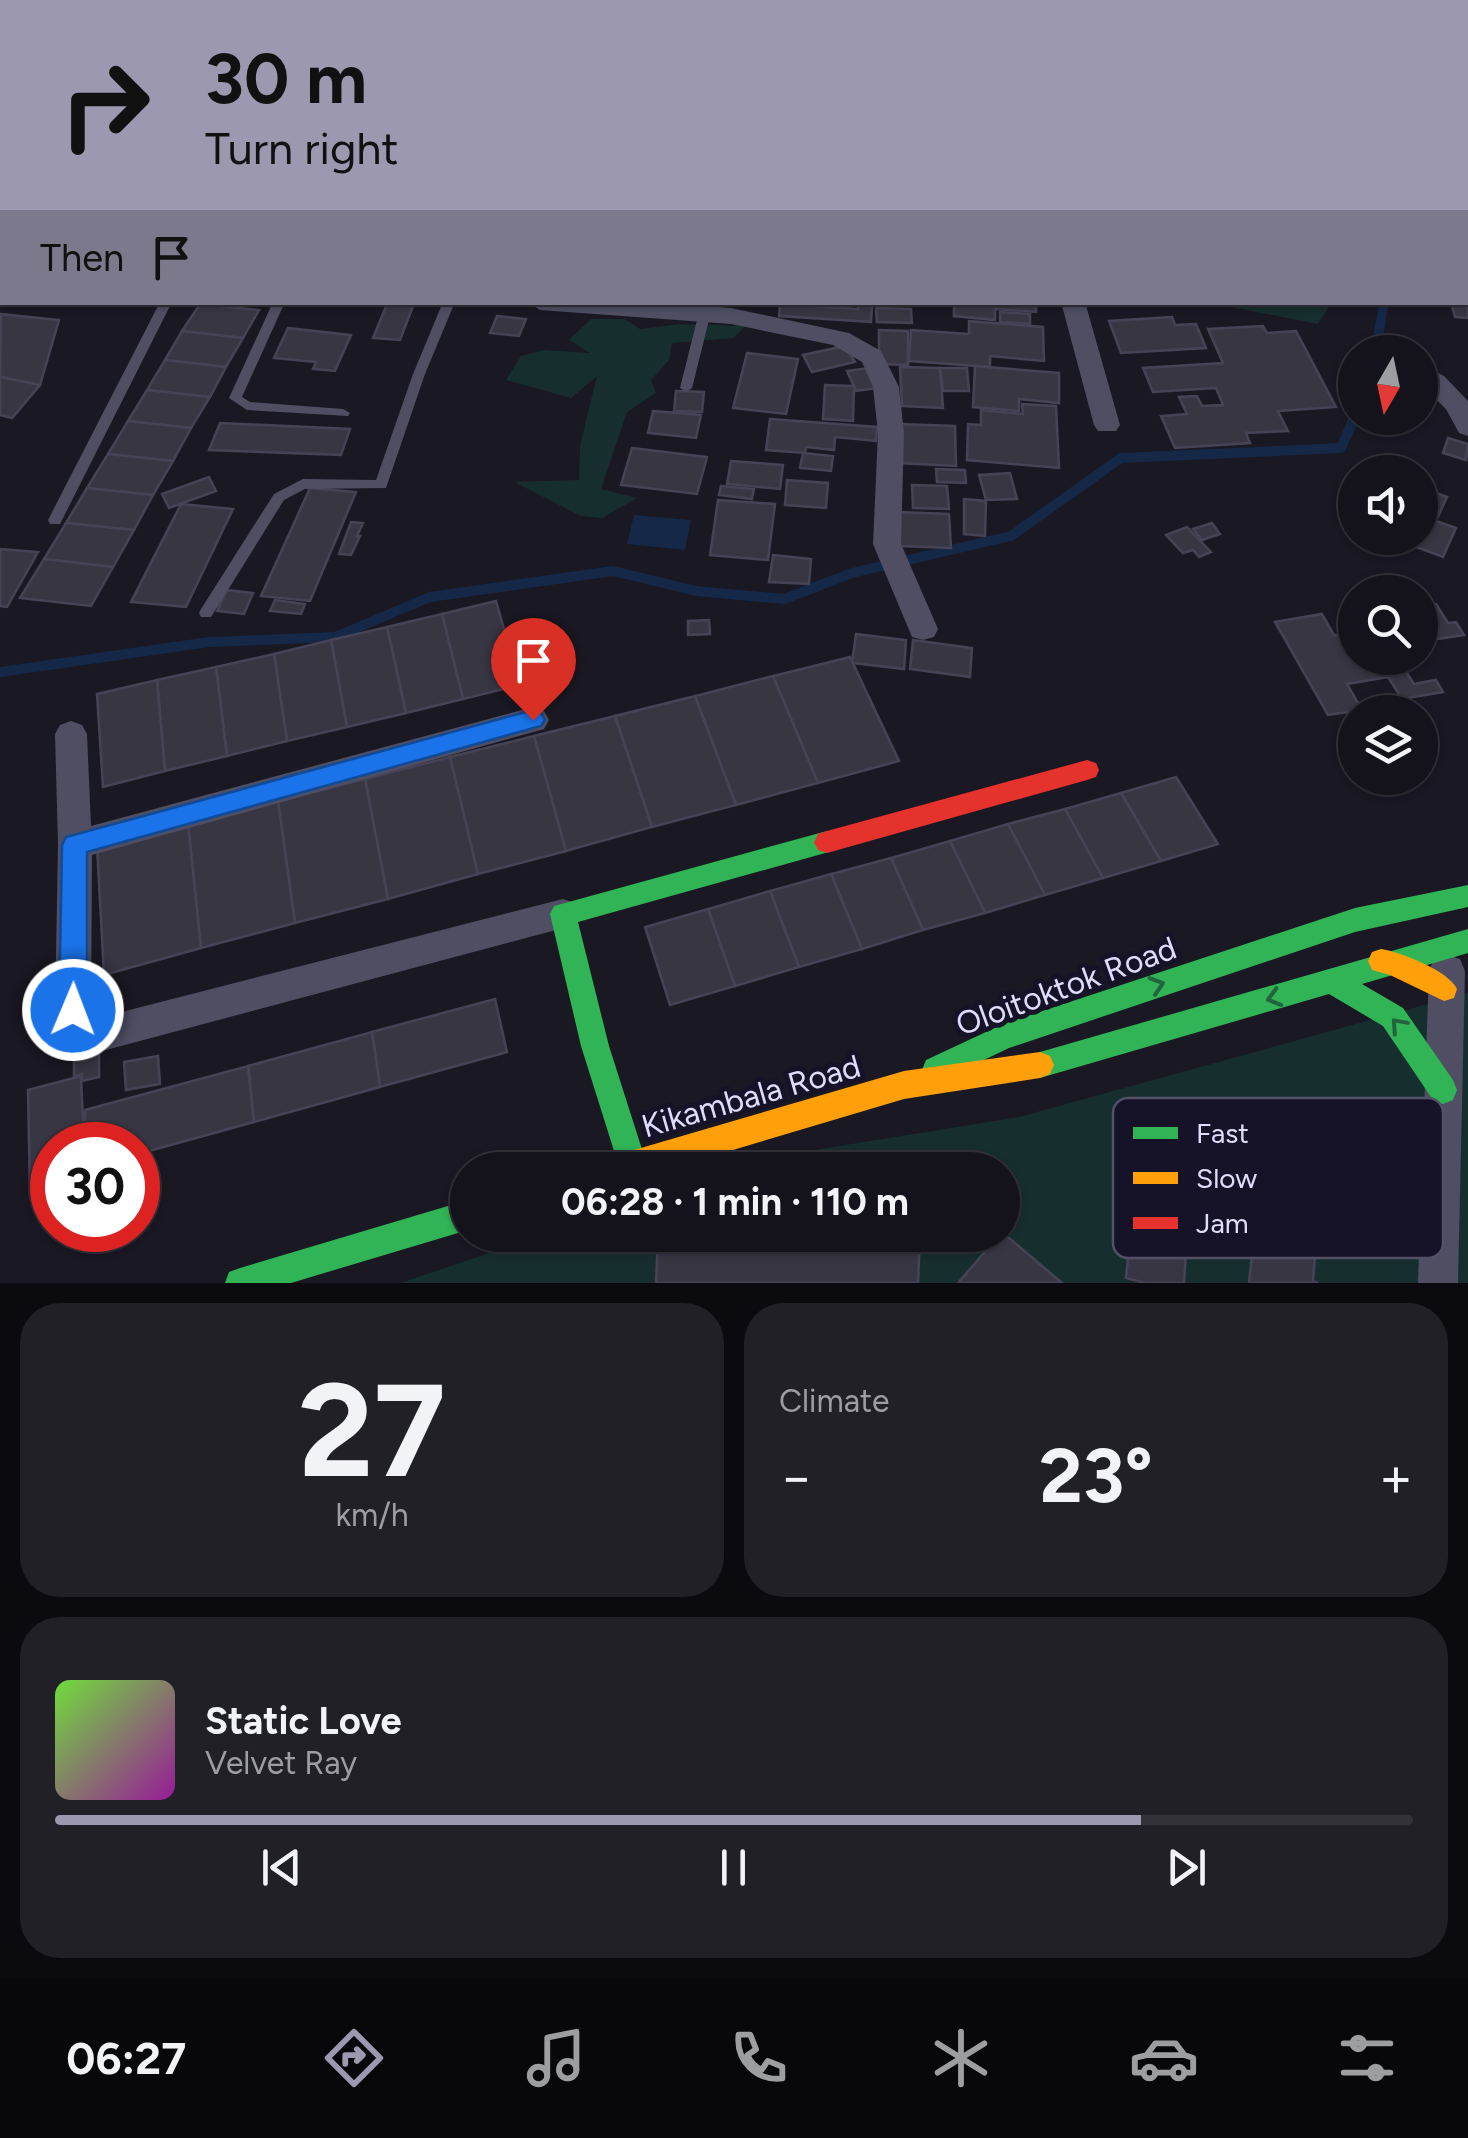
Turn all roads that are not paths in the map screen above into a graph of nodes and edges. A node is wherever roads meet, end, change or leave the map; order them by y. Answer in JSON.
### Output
{"nodes":[{"id":1,"x":164,"y":305,"type":"edge"},
{"id":2,"x":278,"y":305,"type":"edge"},
{"id":3,"x":448,"y":305,"type":"edge"},
{"id":4,"x":640,"y":305,"type":"edge"},
{"id":5,"x":1074,"y":305,"type":"edge"},
{"id":6,"x":706,"y":307,"type":"edge"},
{"id":7,"x":1438,"y":385,"type":"edge"},
{"id":8,"x":686,"y":388,"type":"dead end"},
{"id":9,"x":343,"y":412,"type":"dead end"},
{"id":10,"x":1107,"y":424,"type":"dead end"},
{"id":11,"x":1468,"y":427,"type":"edge"},
{"id":12,"x":55,"y":520,"type":"dead end"},
{"id":13,"x":206,"y":614,"type":"dead end"},
{"id":14,"x":923,"y":629,"type":"dead end"},
{"id":15,"x":533,"y":720,"type":"dead end"},
{"id":16,"x":70,"y":734,"type":"dead end"},
{"id":17,"x":1086,"y":770,"type":"dead end"},
{"id":18,"x":75,"y":845,"type":"junction"},
{"id":19,"x":1462,"y":897,"type":"edge"},
{"id":20,"x":563,"y":914,"type":"junction"},
{"id":21,"x":1460,"y":944,"type":"edge"},
{"id":22,"x":1262,"y":952,"type":"junction"},
{"id":23,"x":1394,"y":963,"type":"junction"},
{"id":24,"x":1332,"y":981,"type":"junction"},
{"id":25,"x":1444,"y":990,"type":"junction"},
{"id":26,"x":904,"y":1085,"type":"junction"},
{"id":27,"x":1442,"y":1090,"type":"junction"},
{"id":28,"x":1442,"y":1098,"type":"edge"},
{"id":29,"x":620,"y":1152,"type":"edge"},
{"id":30,"x":678,"y":1152,"type":"edge"},
{"id":31,"x":450,"y":1220,"type":"edge"},
{"id":32,"x":1439,"y":1258,"type":"edge"},
{"id":33,"x":240,"y":1283,"type":"edge"},
{"id":34,"x":1438,"y":1283,"type":"edge"}],
"edges":[{"from":1,"to":12,"type":"lane"},
{"from":2,"to":9,"type":"lane"},
{"from":3,"to":13,"type":"lane"},
{"from":4,"to":6,"type":"street"},
{"from":5,"to":10,"type":"street"},
{"from":6,"to":8,"type":"lane"},
{"from":6,"to":14,"type":"street"},
{"from":7,"to":11,"type":"street"},
{"from":15,"to":18,"type":"street"},
{"from":16,"to":18,"type":"street"},
{"from":17,"to":20,"type":"main road"},
{"from":18,"to":20,"type":"street"},
{"from":19,"to":21,"type":"street"},
{"from":19,"to":22,"type":"main road","name":"Oloitoktok Road"},
{"from":20,"to":29,"type":"main road"},
{"from":21,"to":23,"type":"main road","name":"Oloitoktok Road"},
{"from":21,"to":25,"type":"street"},
{"from":22,"to":23,"type":"main road"},
{"from":26,"to":22,"type":"main road","name":"Oloitoktok Road","one_way":true},
{"from":23,"to":24,"type":"main road","name":"Oloitoktok Road"},
{"from":23,"to":25,"type":"main road"},
{"from":24,"to":26,"type":"main road","name":"Oloitoktok Road","one_way":true},
{"from":27,"to":24,"type":"main road","one_way":true},
{"from":25,"to":27,"type":"street"},
{"from":26,"to":30,"type":"main road","name":"Kikambala Road"},
{"from":27,"to":28,"type":"street"},
{"from":31,"to":33,"type":"main road"},
{"from":32,"to":34,"type":"street"}]}
